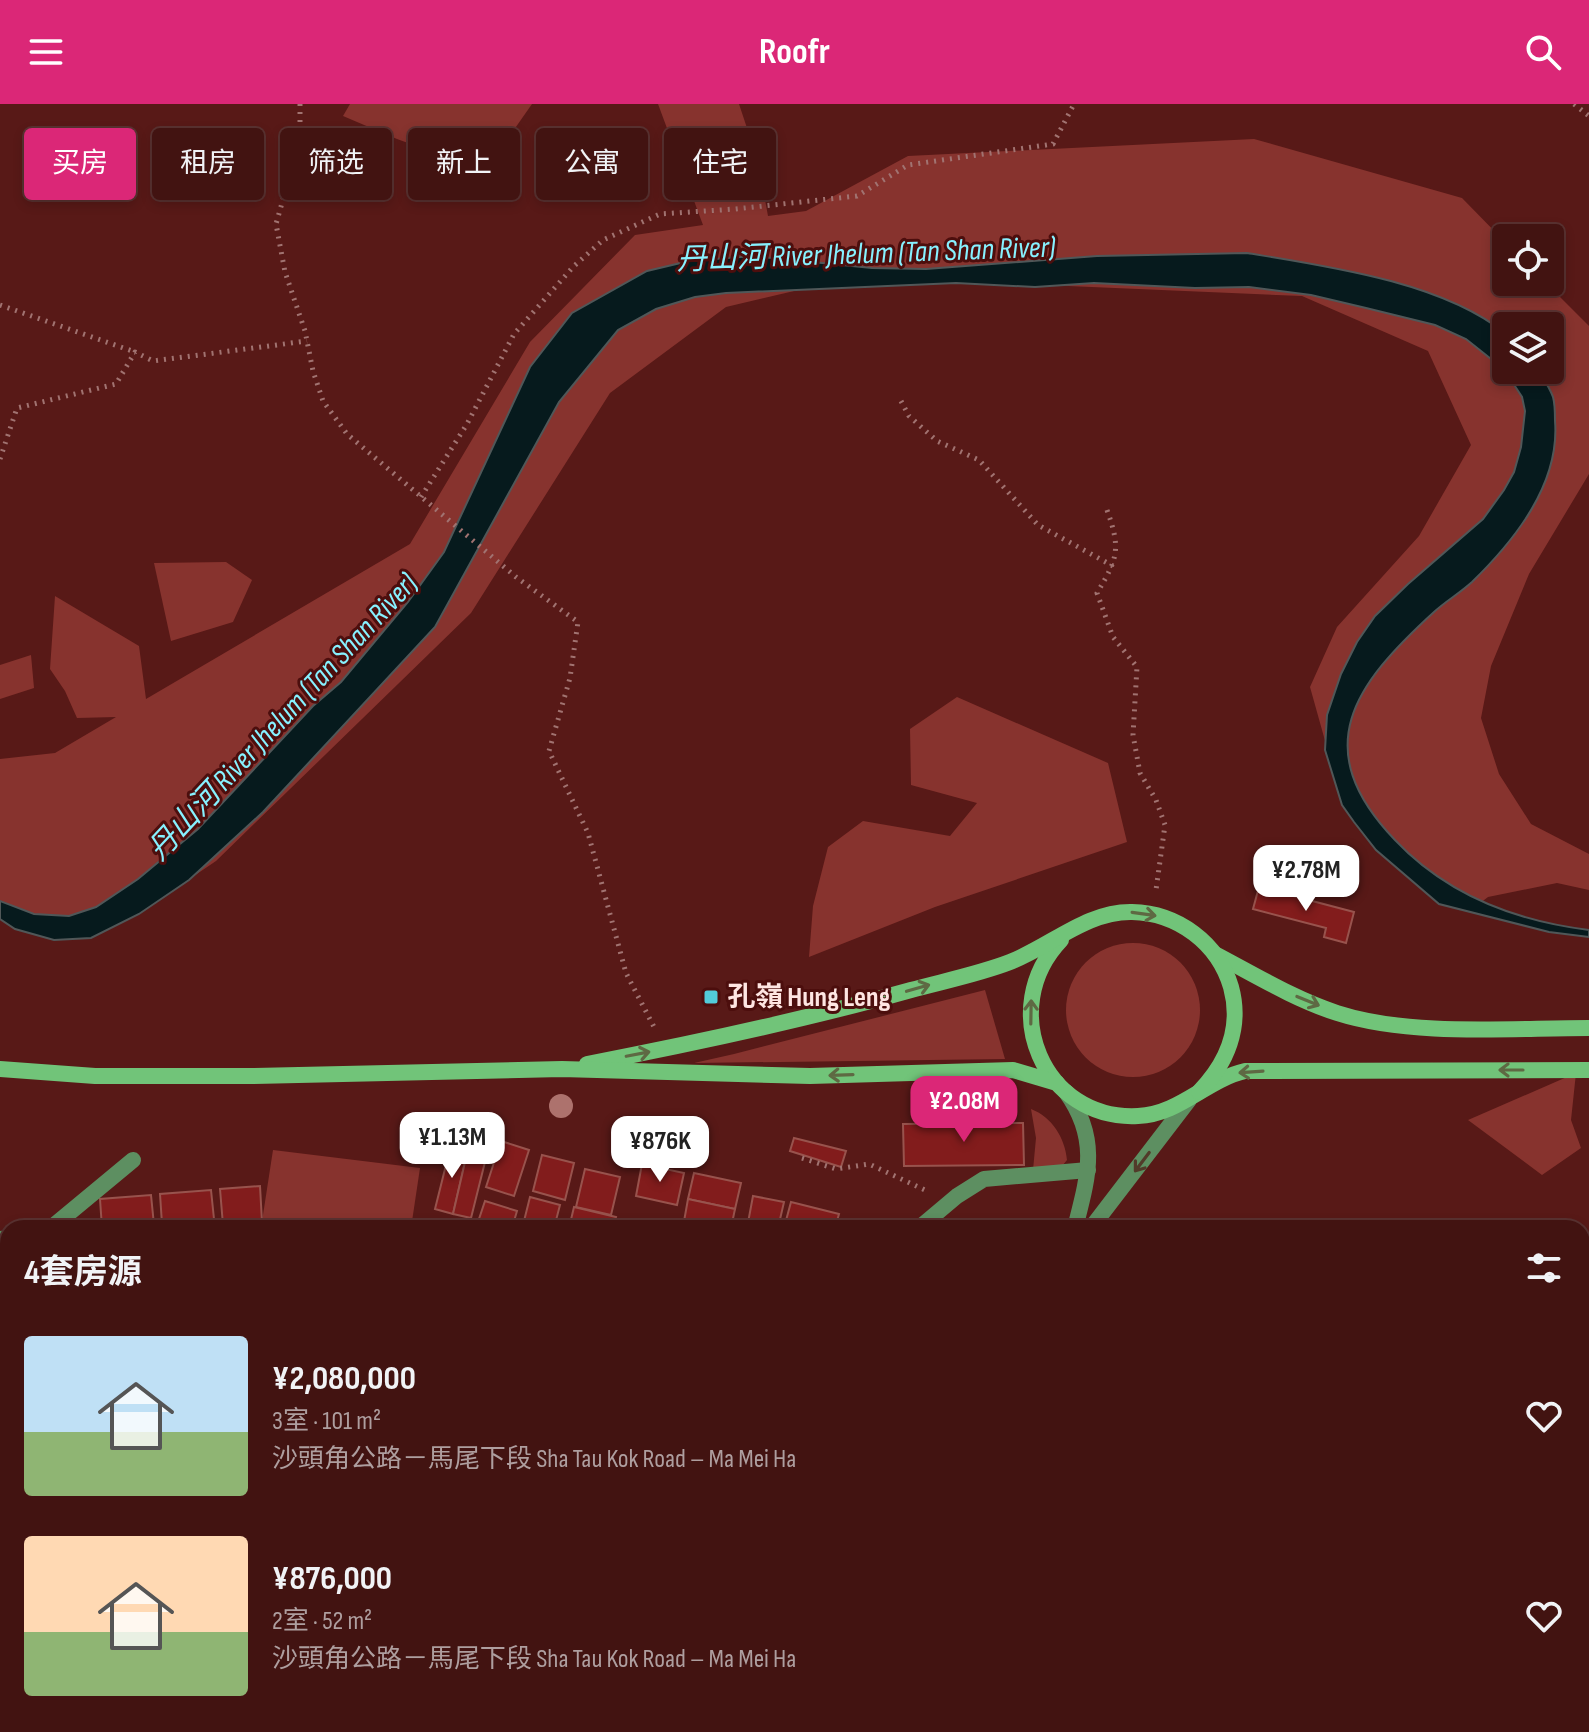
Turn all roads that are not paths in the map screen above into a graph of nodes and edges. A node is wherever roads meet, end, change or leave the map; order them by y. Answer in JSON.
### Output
{"nodes":[{"id":1,"x":1071,"y":931,"type":"junction"},
{"id":2,"x":1214,"y":953,"type":"junction"},
{"id":3,"x":1589,"y":1028,"type":"edge"},
{"id":4,"x":0,"y":1069,"type":"edge"},
{"id":5,"x":562,"y":1069,"type":"junction"},
{"id":6,"x":1589,"y":1070,"type":"edge"},
{"id":7,"x":1061,"y":1087,"type":"junction"},
{"id":8,"x":1194,"y":1096,"type":"junction"},
{"id":9,"x":133,"y":1160,"type":"dead end"},
{"id":10,"x":1088,"y":1170,"type":"junction"},
{"id":11,"x":61,"y":1220,"type":"edge"},
{"id":12,"x":928,"y":1220,"type":"edge"},
{"id":13,"x":1077,"y":1220,"type":"edge"},
{"id":14,"x":1097,"y":1220,"type":"edge"}],
"edges":[{"from":1,"to":2,"type":"main road","one_way":true},
{"from":5,"to":1,"type":"main road","one_way":true},
{"from":7,"to":1,"type":"main road","one_way":true},
{"from":2,"to":3,"type":"main road","one_way":true},
{"from":2,"to":8,"type":"main road"},
{"from":4,"to":5,"type":"main road"},
{"from":7,"to":5,"type":"main road","one_way":true},
{"from":6,"to":8,"type":"main road","one_way":true},
{"from":7,"to":8,"type":"main road"},
{"from":7,"to":10,"type":"street"},
{"from":8,"to":14,"type":"street","one_way":true},
{"from":9,"to":11,"type":"street"},
{"from":10,"to":12,"type":"street"},
{"from":10,"to":13,"type":"street"}]}
